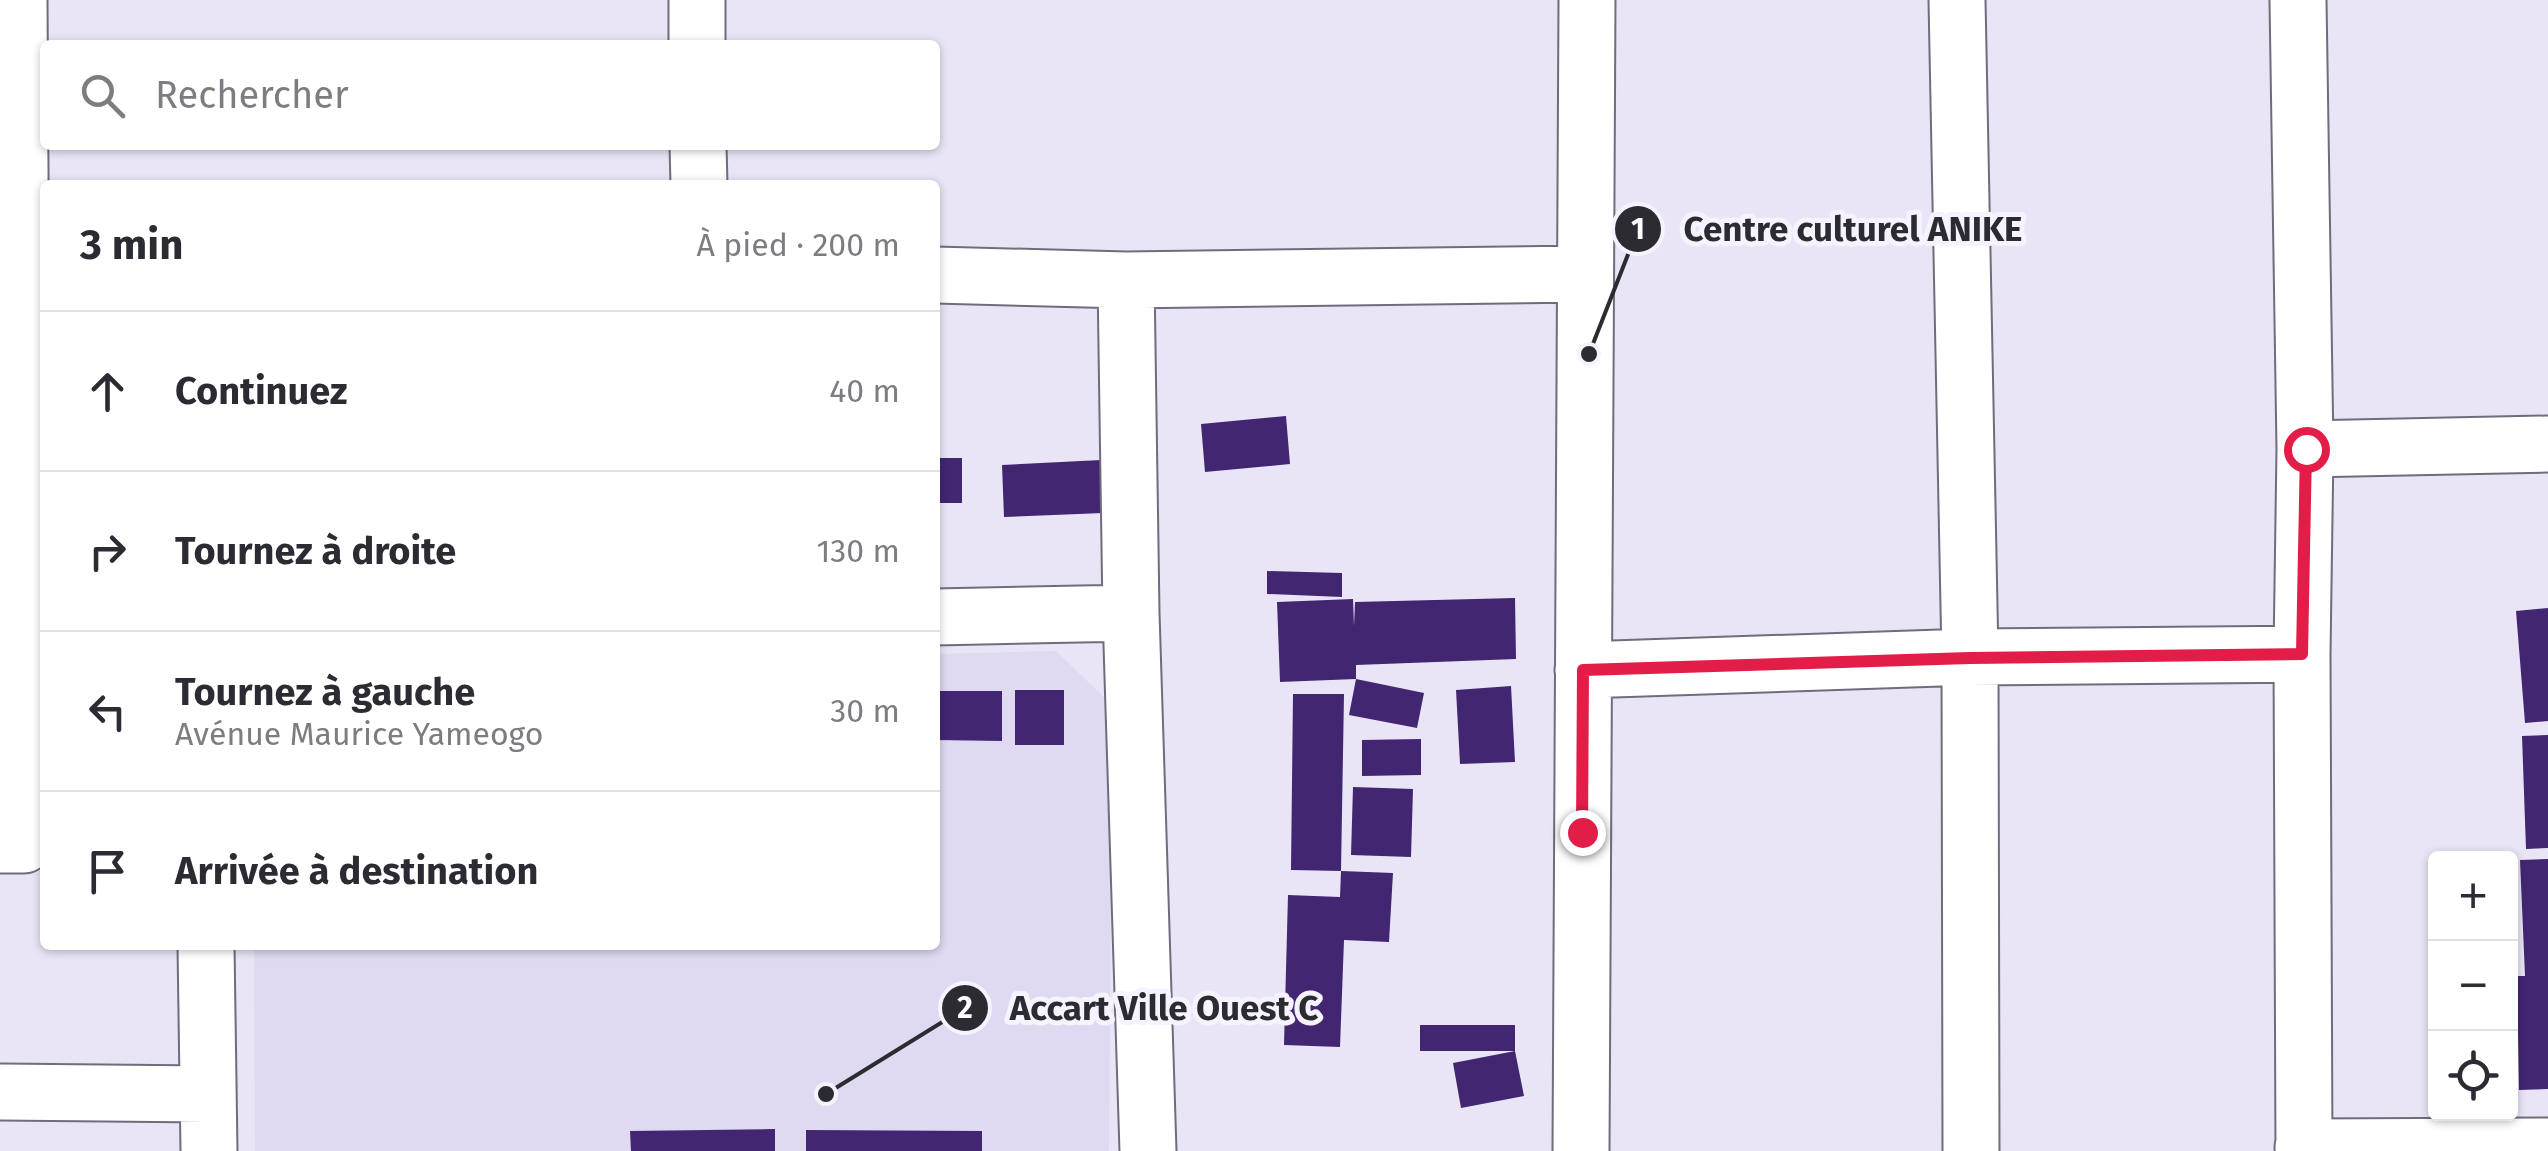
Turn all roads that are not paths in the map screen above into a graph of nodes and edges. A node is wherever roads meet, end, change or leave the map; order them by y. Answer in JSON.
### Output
{"nodes":[{"id":1,"x":19,"y":0,"type":"edge"},
{"id":2,"x":697,"y":0,"type":"edge"},
{"id":3,"x":1587,"y":0,"type":"edge"},
{"id":4,"x":1957,"y":0,"type":"edge"},
{"id":5,"x":2298,"y":0,"type":"edge"},
{"id":6,"x":698,"y":40,"type":"edge"},
{"id":7,"x":698,"y":150,"type":"edge"},
{"id":8,"x":698,"y":180,"type":"edge"},
{"id":9,"x":1584,"y":274,"type":"junction"},
{"id":10,"x":940,"y":275,"type":"edge"},
{"id":11,"x":1126,"y":280,"type":"junction"},
{"id":12,"x":2548,"y":444,"type":"edge"},
{"id":13,"x":2306,"y":449,"type":"junction"},
{"id":14,"x":1132,"y":613,"type":"junction"},
{"id":15,"x":940,"y":617,"type":"edge"},
{"id":16,"x":2302,"y":654,"type":"junction"},
{"id":17,"x":1970,"y":658,"type":"junction"},
{"id":18,"x":1583,"y":670,"type":"junction"},
{"id":19,"x":0,"y":845,"type":"edge"},
{"id":20,"x":206,"y":950,"type":"edge"},
{"id":21,"x":0,"y":1092,"type":"edge"},
{"id":22,"x":207,"y":1094,"type":"junction"},
{"id":23,"x":2548,"y":1146,"type":"edge"},
{"id":24,"x":2304,"y":1149,"type":"edge"},
{"id":25,"x":209,"y":1151,"type":"edge"},
{"id":26,"x":1148,"y":1151,"type":"edge"},
{"id":27,"x":1581,"y":1151,"type":"edge"},
{"id":28,"x":1971,"y":1151,"type":"edge"}],
"edges":[{"from":1,"to":19,"type":"street"},
{"from":2,"to":6,"type":"street"},
{"from":3,"to":9,"type":"street"},
{"from":4,"to":17,"type":"street"},
{"from":5,"to":13,"type":"street"},
{"from":7,"to":8,"type":"street"},
{"from":9,"to":11,"type":"street"},
{"from":9,"to":18,"type":"street"},
{"from":10,"to":11,"type":"street"},
{"from":11,"to":14,"type":"street"},
{"from":12,"to":13,"type":"street"},
{"from":13,"to":16,"type":"street"},
{"from":14,"to":15,"type":"street"},
{"from":14,"to":26,"type":"street"},
{"from":16,"to":17,"type":"street"},
{"from":16,"to":24,"type":"street"},
{"from":17,"to":18,"type":"street"},
{"from":17,"to":28,"type":"street"},
{"from":18,"to":27,"type":"street"},
{"from":20,"to":22,"type":"street"},
{"from":21,"to":22,"type":"street"},
{"from":22,"to":25,"type":"street"},
{"from":23,"to":24,"type":"street"}]}
